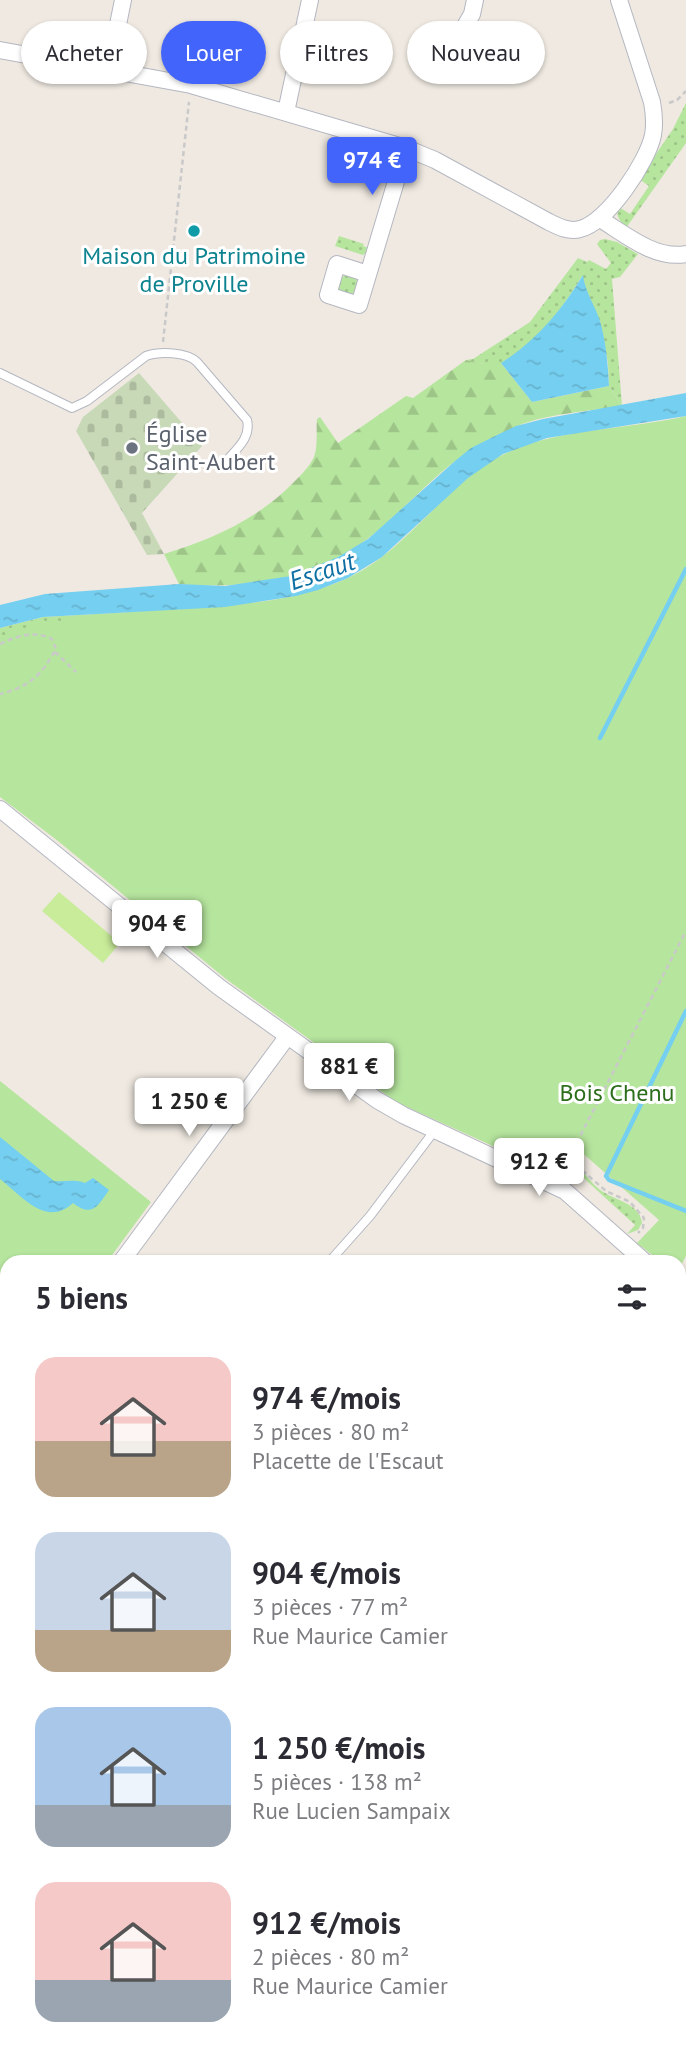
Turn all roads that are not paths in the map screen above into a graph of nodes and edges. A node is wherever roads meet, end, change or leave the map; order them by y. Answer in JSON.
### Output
{"nodes":[{"id":1,"x":123,"y":0,"type":"edge"},
{"id":2,"x":310,"y":0,"type":"edge"},
{"id":3,"x":475,"y":0,"type":"edge"},
{"id":4,"x":619,"y":0,"type":"edge"},
{"id":5,"x":119,"y":21,"type":"edge"},
{"id":6,"x":467,"y":21,"type":"edge"},
{"id":7,"x":0,"y":50,"type":"edge"},
{"id":8,"x":21,"y":54,"type":"edge"},
{"id":9,"x":147,"y":76,"type":"edge"},
{"id":10,"x":286,"y":112,"type":"junction"},
{"id":11,"x":406,"y":148,"type":"junction"},
{"id":12,"x":600,"y":219,"type":"junction"},
{"id":13,"x":686,"y":254,"type":"edge"},
{"id":14,"x":368,"y":274,"type":"dead end"},
{"id":15,"x":0,"y":373,"type":"edge"},
{"id":16,"x":227,"y":460,"type":"dead end"},
{"id":17,"x":0,"y":809,"type":"edge"},
{"id":18,"x":287,"y":1037,"type":"junction"},
{"id":19,"x":435,"y":1129,"type":"junction"},
{"id":20,"x":126,"y":1255,"type":"edge"},
{"id":21,"x":335,"y":1255,"type":"edge"},
{"id":22,"x":637,"y":1255,"type":"edge"}],
"edges":[{"from":1,"to":5,"type":"street"},
{"from":2,"to":10,"type":"street"},
{"from":3,"to":6,"type":"street"},
{"from":4,"to":12,"type":"street"},
{"from":7,"to":8,"type":"street"},
{"from":9,"to":10,"type":"street"},
{"from":10,"to":11,"type":"street"},
{"from":11,"to":12,"type":"street"},
{"from":11,"to":14,"type":"street"},
{"from":12,"to":13,"type":"street"},
{"from":15,"to":16,"type":"lane"},
{"from":17,"to":18,"type":"street"},
{"from":18,"to":19,"type":"street"},
{"from":18,"to":20,"type":"street"},
{"from":19,"to":21,"type":"lane"},
{"from":19,"to":22,"type":"street"}]}
